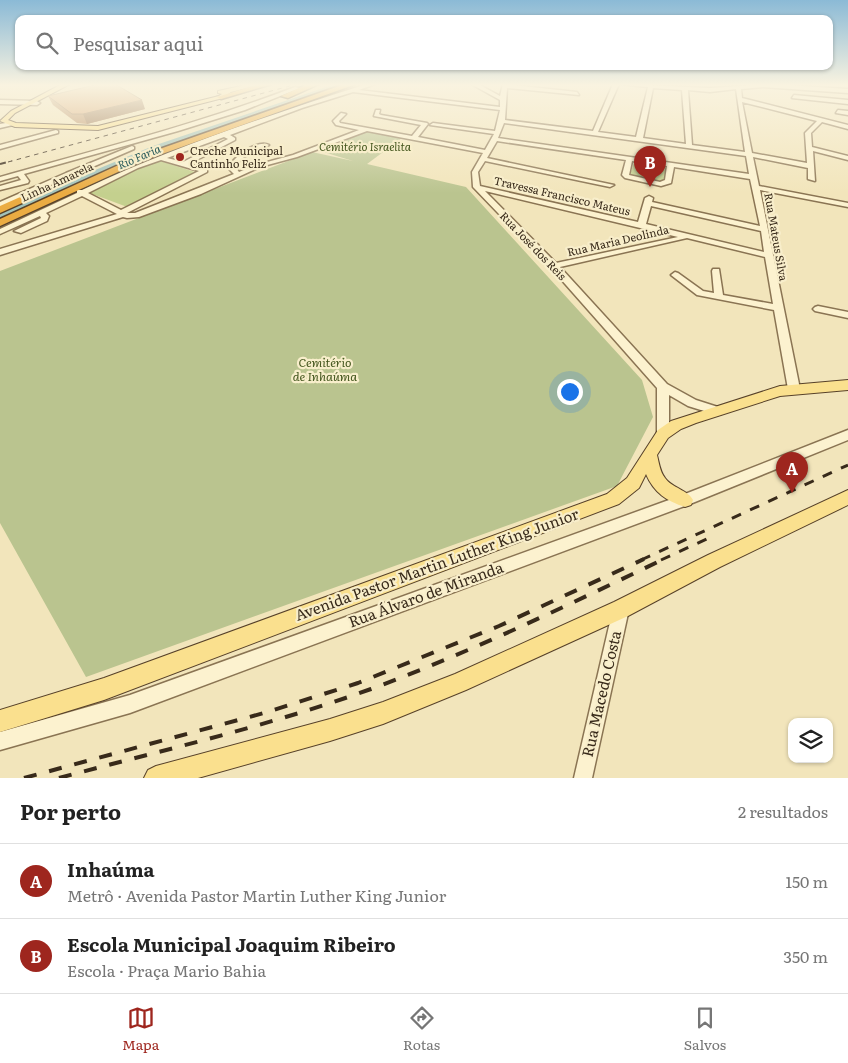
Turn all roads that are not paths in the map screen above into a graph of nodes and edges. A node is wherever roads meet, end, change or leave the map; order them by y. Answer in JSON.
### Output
{"nodes":[{"id":1,"x":126,"y":120,"type":"edge"},
{"id":2,"x":131,"y":120,"type":"edge"},
{"id":3,"x":204,"y":120,"type":"edge"},
{"id":4,"x":222,"y":120,"type":"edge"},
{"id":5,"x":227,"y":120,"type":"edge"},
{"id":6,"x":246,"y":120,"type":"edge"},
{"id":7,"x":267,"y":120,"type":"edge"},
{"id":8,"x":337,"y":120,"type":"edge"},
{"id":9,"x":401,"y":120,"type":"edge"},
{"id":10,"x":600,"y":120,"type":"edge"},
{"id":11,"x":644,"y":120,"type":"edge"},
{"id":12,"x":687,"y":120,"type":"edge"},
{"id":13,"x":742,"y":120,"type":"edge"},
{"id":14,"x":821,"y":120,"type":"edge"},
{"id":15,"x":822,"y":120,"type":"edge"},
{"id":16,"x":502,"y":121,"type":"joint"},
{"id":17,"x":1,"y":122,"type":"edge"},
{"id":18,"x":25,"y":122,"type":"joint"},
{"id":19,"x":117,"y":124,"type":"junction"},
{"id":20,"x":433,"y":125,"type":"dead end"},
{"id":21,"x":450,"y":125,"type":"junction"},
{"id":22,"x":38,"y":126,"type":"junction"},
{"id":23,"x":848,"y":127,"type":"edge"},
{"id":24,"x":198,"y":129,"type":"junction"},
{"id":25,"x":367,"y":129,"type":"junction"},
{"id":26,"x":471,"y":130,"type":"junction"},
{"id":27,"x":56,"y":132,"type":"dead end"},
{"id":28,"x":595,"y":133,"type":"junction"},
{"id":29,"x":224,"y":134,"type":"junction"},
{"id":30,"x":442,"y":135,"type":"dead end"},
{"id":31,"x":466,"y":136,"type":"dead end"},
{"id":32,"x":496,"y":136,"type":"junction"},
{"id":33,"x":151,"y":137,"type":"junction"},
{"id":34,"x":414,"y":138,"type":"junction"},
{"id":35,"x":640,"y":140,"type":"junction"},
{"id":36,"x":249,"y":143,"type":"dead end"},
{"id":37,"x":266,"y":145,"type":"dead end"},
{"id":38,"x":688,"y":146,"type":"junction"},
{"id":39,"x":0,"y":147,"type":"edge"},
{"id":40,"x":259,"y":148,"type":"junction"},
{"id":41,"x":809,"y":148,"type":"junction"},
{"id":42,"x":748,"y":154,"type":"junction"},
{"id":43,"x":485,"y":155,"type":"junction"},
{"id":44,"x":160,"y":158,"type":"junction"},
{"id":45,"x":848,"y":158,"type":"edge"},
{"id":46,"x":629,"y":160,"type":"junction"},
{"id":47,"x":185,"y":164,"type":"junction"},
{"id":48,"x":671,"y":166,"type":"junction"},
{"id":49,"x":810,"y":166,"type":"junction"},
{"id":50,"x":20,"y":173,"type":"junction"},
{"id":51,"x":239,"y":175,"type":"junction"},
{"id":52,"x":753,"y":177,"type":"junction"},
{"id":53,"x":0,"y":179,"type":"edge"},
{"id":54,"x":812,"y":179,"type":"dead end"},
{"id":55,"x":610,"y":185,"type":"dead end"},
{"id":56,"x":478,"y":187,"type":"junction"},
{"id":57,"x":755,"y":187,"type":"junction"},
{"id":58,"x":0,"y":188,"type":"edge"},
{"id":59,"x":80,"y":192,"type":"junction"},
{"id":60,"x":2,"y":202,"type":"edge"},
{"id":61,"x":848,"y":205,"type":"edge"},
{"id":62,"x":0,"y":210,"type":"edge"},
{"id":63,"x":40,"y":212,"type":"junction"},
{"id":64,"x":123,"y":213,"type":"junction"},
{"id":65,"x":0,"y":224,"type":"edge"},
{"id":66,"x":641,"y":226,"type":"junction"},
{"id":67,"x":764,"y":229,"type":"junction"},
{"id":68,"x":0,"y":232,"type":"edge"},
{"id":69,"x":688,"y":237,"type":"junction"},
{"id":70,"x":0,"y":239,"type":"edge"},
{"id":71,"x":0,"y":252,"type":"edge"},
{"id":72,"x":768,"y":254,"type":"junction"},
{"id":73,"x":554,"y":266,"type":"junction"},
{"id":74,"x":716,"y":271,"type":"dead end"},
{"id":75,"x":675,"y":275,"type":"dead end"},
{"id":76,"x":719,"y":297,"type":"junction"},
{"id":77,"x":777,"y":308,"type":"junction"},
{"id":78,"x":818,"y":310,"type":"dead end"},
{"id":79,"x":848,"y":315,"type":"edge"},
{"id":80,"x":841,"y":386,"type":"edge"},
{"id":81,"x":663,"y":387,"type":"junction"},
{"id":82,"x":794,"y":389,"type":"junction"},
{"id":83,"x":848,"y":391,"type":"edge"},
{"id":84,"x":717,"y":411,"type":"junction"},
{"id":85,"x":663,"y":434,"type":"junction"},
{"id":86,"x":848,"y":435,"type":"edge"},
{"id":87,"x":650,"y":456,"type":"junction"},
{"id":88,"x":848,"y":496,"type":"edge"},
{"id":89,"x":685,"y":500,"type":"junction"},
{"id":90,"x":621,"y":609,"type":"junction"},
{"id":91,"x":0,"y":721,"type":"edge"},
{"id":92,"x":0,"y":741,"type":"edge"},
{"id":93,"x":156,"y":778,"type":"edge"},
{"id":94,"x":584,"y":778,"type":"edge"}],
"edges":[{"from":1,"to":19,"type":"main road"},
{"from":2,"to":19,"type":"main road"},
{"from":3,"to":33,"type":"street"},
{"from":4,"to":24,"type":"highway"},
{"from":5,"to":24,"type":"highway","name":"Linha Amarela"},
{"from":6,"to":65,"type":"highway","name":"Linha Amarela"},
{"from":7,"to":29,"type":"street"},
{"from":8,"to":25,"type":"street"},
{"from":9,"to":34,"type":"street"},
{"from":10,"to":28,"type":"street"},
{"from":11,"to":35,"type":"street"},
{"from":12,"to":38,"type":"street"},
{"from":13,"to":42,"type":"street","name":"Rua Mateus Silva"},
{"from":14,"to":41,"type":"street"},
{"from":15,"to":23,"type":"street"},
{"from":16,"to":28,"type":"street"},
{"from":16,"to":32,"type":"street"},
{"from":17,"to":18,"type":"main road"},
{"from":17,"to":22,"type":"main road"},
{"from":18,"to":22,"type":"main road"},
{"from":19,"to":22,"type":"main road"},
{"from":20,"to":21,"type":"street"},
{"from":21,"to":26,"type":"street"},
{"from":21,"to":30,"type":"street"},
{"from":24,"to":62,"type":"highway","name":"Linha Amarela"},
{"from":25,"to":34,"type":"street"},
{"from":25,"to":51,"type":"street"},
{"from":26,"to":31,"type":"street"},
{"from":26,"to":32,"type":"street"},
{"from":27,"to":39,"type":"street"},
{"from":28,"to":35,"type":"street"},
{"from":29,"to":44,"type":"street"},
{"from":29,"to":47,"type":"street"},
{"from":32,"to":43,"type":"street"},
{"from":32,"to":46,"type":"street"},
{"from":33,"to":50,"type":"street"},
{"from":33,"to":60,"type":"street"},
{"from":34,"to":43,"type":"street"},
{"from":35,"to":38,"type":"street"},
{"from":36,"to":40,"type":"street"},
{"from":37,"to":40,"type":"street"},
{"from":38,"to":42,"type":"street"},
{"from":40,"to":51,"type":"street"},
{"from":41,"to":45,"type":"street"},
{"from":41,"to":49,"type":"street"},
{"from":42,"to":49,"type":"street"},
{"from":42,"to":52,"type":"street","name":"Rua Mateus Silva"},
{"from":43,"to":55,"type":"street"},
{"from":43,"to":56,"type":"street"},
{"from":44,"to":47,"type":"street"},
{"from":44,"to":59,"type":"street"},
{"from":46,"to":48,"type":"street"},
{"from":46,"to":48,"type":"street"},
{"from":47,"to":64,"type":"street"},
{"from":48,"to":52,"type":"street"},
{"from":49,"to":54,"type":"street"},
{"from":50,"to":53,"type":"street"},
{"from":50,"to":58,"type":"street"},
{"from":51,"to":64,"type":"street"},
{"from":52,"to":57,"type":"street","name":"Rua Mateus Silva"},
{"from":56,"to":66,"type":"street","name":"Travessa Francisco Mateus"},
{"from":56,"to":73,"type":"street","name":"Rua José dos Reis"},
{"from":57,"to":61,"type":"street"},
{"from":57,"to":67,"type":"street","name":"Rua Mateus Silva"},
{"from":59,"to":63,"type":"street"},
{"from":59,"to":64,"type":"street"},
{"from":63,"to":68,"type":"street"},
{"from":63,"to":70,"type":"street"},
{"from":64,"to":71,"type":"street"},
{"from":66,"to":67,"type":"street","name":"Travessa Francisco Mateus"},
{"from":66,"to":69,"type":"street","name":"Travessa Francisco Mateus"},
{"from":67,"to":72,"type":"street","name":"Rua Mateus Silva"},
{"from":69,"to":72,"type":"street","name":"Travessa Francisco Mateus"},
{"from":69,"to":73,"type":"street","name":"Rua Maria Deolinda"},
{"from":72,"to":77,"type":"street","name":"Rua Mateus Silva"},
{"from":73,"to":81,"type":"street","name":"Rua José dos Reis"},
{"from":74,"to":76,"type":"street"},
{"from":75,"to":76,"type":"street"},
{"from":76,"to":77,"type":"street"},
{"from":77,"to":82,"type":"street","name":"Rua Mateus Silva"},
{"from":78,"to":79,"type":"street"},
{"from":80,"to":82,"type":"main road"},
{"from":80,"to":83,"type":"main road"},
{"from":81,"to":84,"type":"street","name":"Rua José dos Reis"},
{"from":81,"to":85,"type":"street"},
{"from":82,"to":84,"type":"main road"},
{"from":84,"to":85,"type":"main road"},
{"from":85,"to":87,"type":"main road","name":"Avenida Pastor Martin Luther King Junior"},
{"from":86,"to":89,"type":"street","name":"Rua Álvaro de Miranda"},
{"from":87,"to":89,"type":"main road"},
{"from":87,"to":91,"type":"main road","name":"Avenida Pastor Martin Luther King Junior"},
{"from":88,"to":90,"type":"main road"},
{"from":89,"to":92,"type":"street","name":"Rua Álvaro de Miranda"},
{"from":90,"to":93,"type":"main road"},
{"from":90,"to":94,"type":"street","name":"Rua Macedo Costa"}]}
